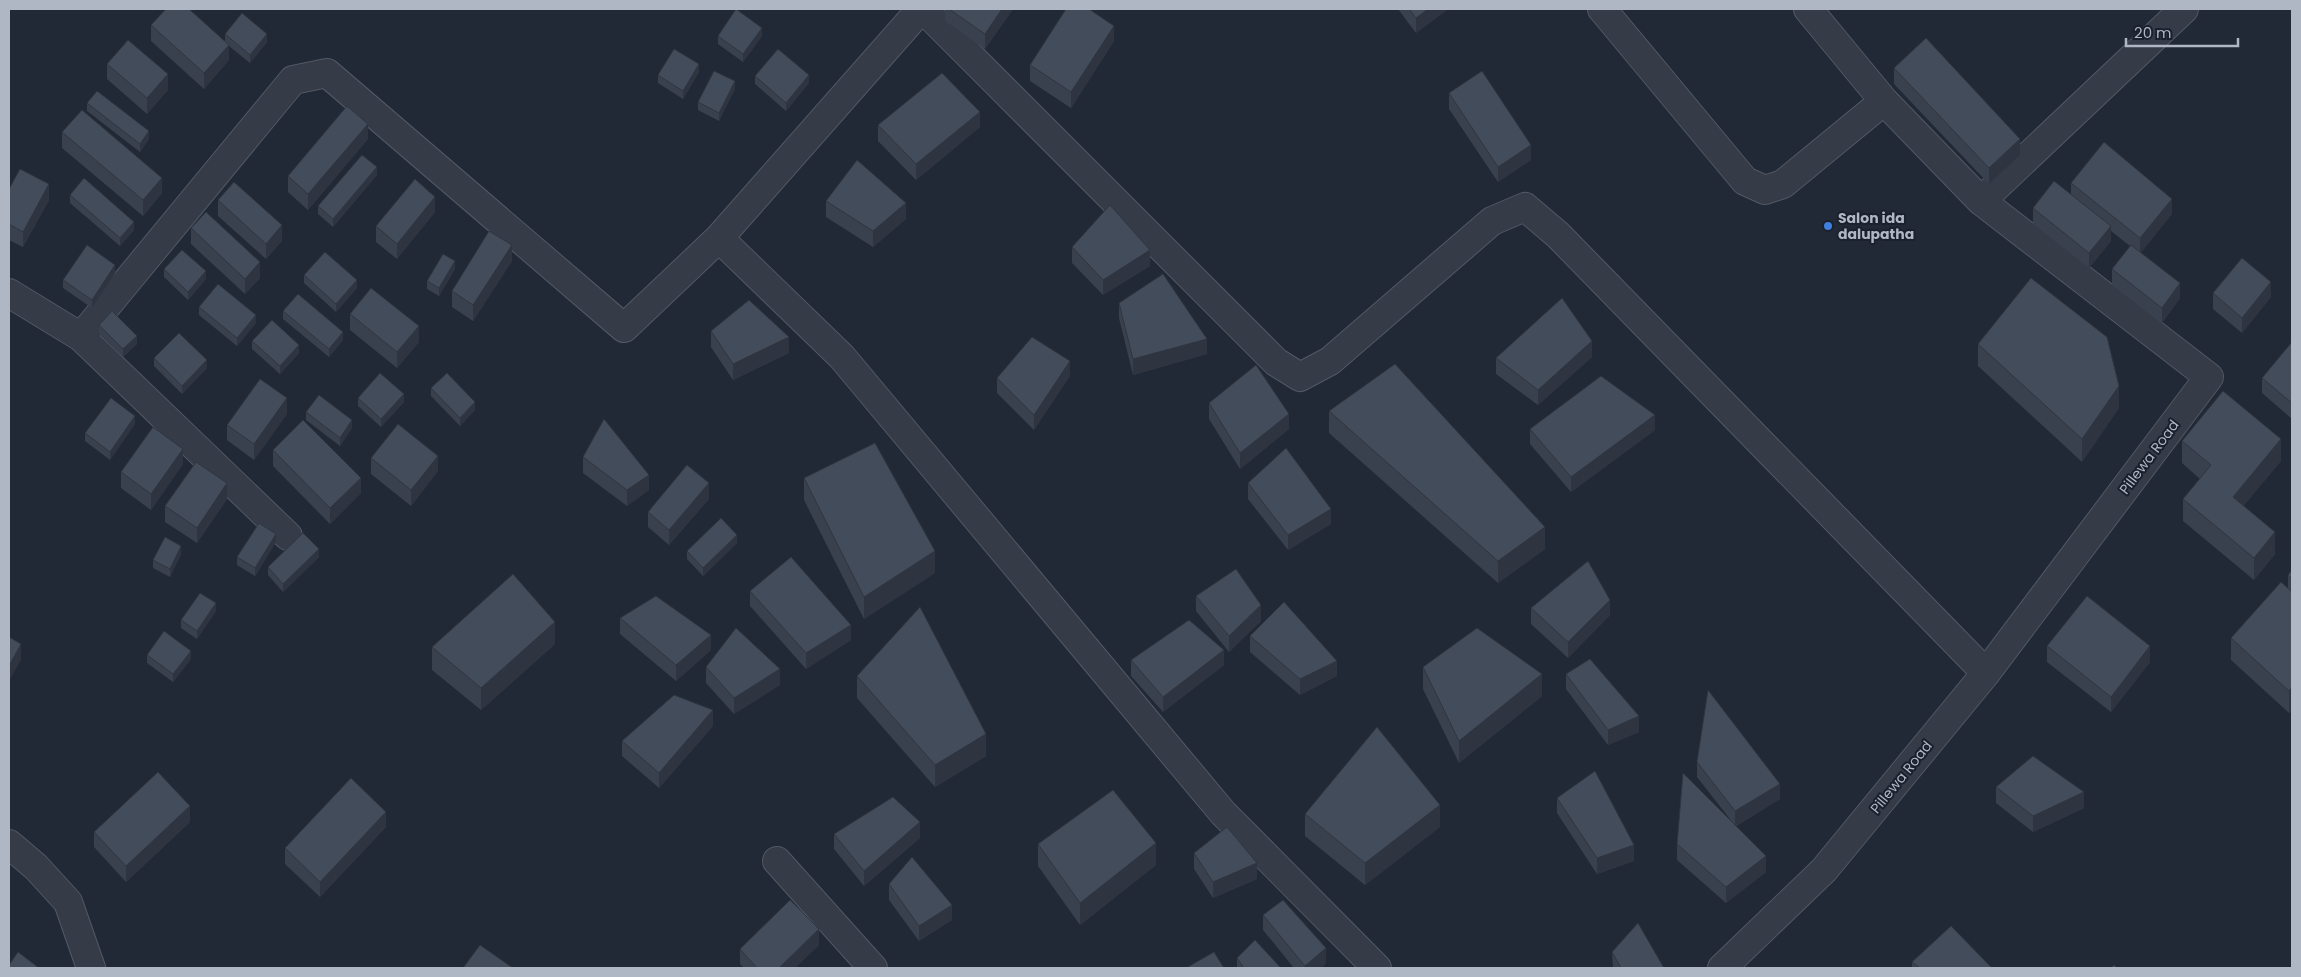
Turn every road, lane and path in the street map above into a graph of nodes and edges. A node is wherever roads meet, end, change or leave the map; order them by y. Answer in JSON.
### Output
{"nodes":[{"id":1,"x":922,"y":9,"type":"edge"},
{"id":2,"x":1602,"y":9,"type":"edge"},
{"id":3,"x":1808,"y":9,"type":"edge"},
{"id":4,"x":2184,"y":9,"type":"edge"},
{"id":5,"x":1884,"y":101,"type":"junction"},
{"id":6,"x":1981,"y":201,"type":"junction"},
{"id":7,"x":719,"y":238,"type":"junction"},
{"id":8,"x":9,"y":293,"type":"edge"},
{"id":9,"x":81,"y":337,"type":"junction"},
{"id":10,"x":288,"y":536,"type":"dead end"},
{"id":11,"x":1986,"y":673,"type":"junction"},
{"id":12,"x":9,"y":844,"type":"edge"},
{"id":13,"x":776,"y":861,"type":"dead end"},
{"id":14,"x":91,"y":968,"type":"edge"},
{"id":15,"x":873,"y":968,"type":"edge"},
{"id":16,"x":1377,"y":968,"type":"edge"},
{"id":17,"x":1722,"y":968,"type":"edge"}],
"edges":[{"from":1,"to":7,"type":"street"},
{"from":1,"to":11,"type":"street"},
{"from":2,"to":5,"type":"street"},
{"from":3,"to":5,"type":"street"},
{"from":4,"to":6,"type":"street"},
{"from":5,"to":6,"type":"street"},
{"from":6,"to":11,"type":"street","name":"Pillewa Road"},
{"from":7,"to":9,"type":"street"},
{"from":7,"to":16,"type":"street"},
{"from":8,"to":9,"type":"street"},
{"from":9,"to":10,"type":"street"},
{"from":11,"to":17,"type":"street","name":"Pillewa Road"},
{"from":12,"to":14,"type":"street"},
{"from":13,"to":15,"type":"street"}]}
